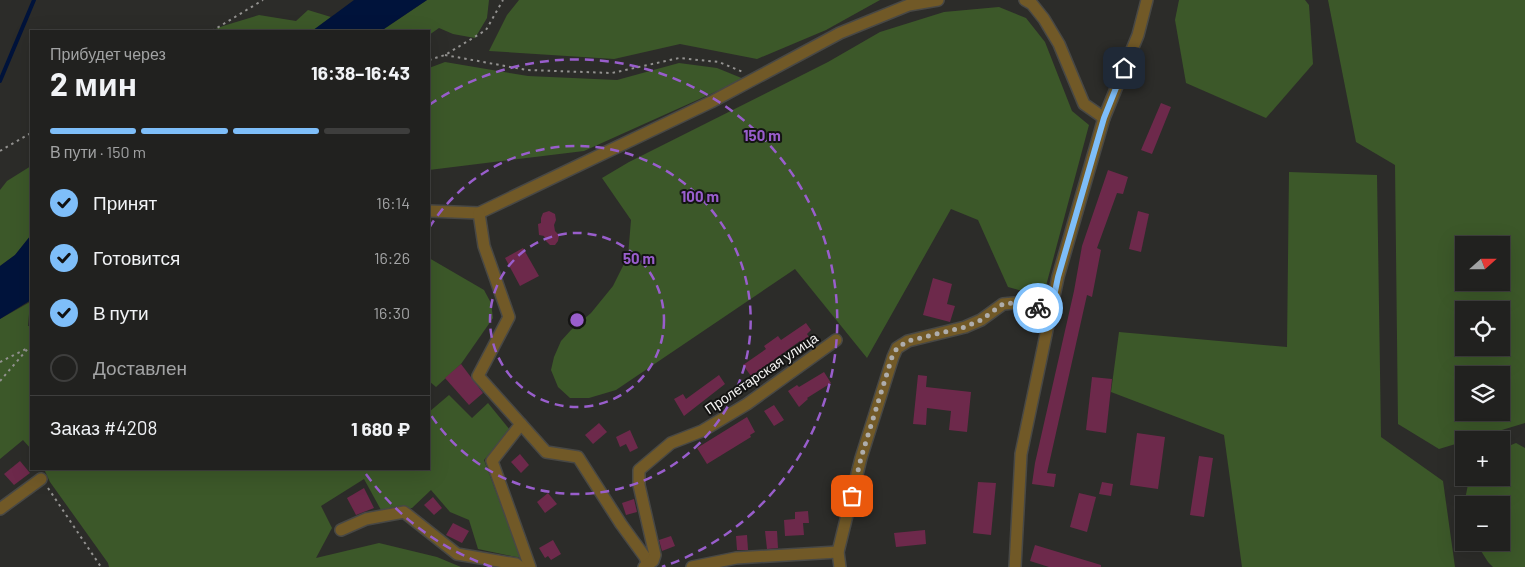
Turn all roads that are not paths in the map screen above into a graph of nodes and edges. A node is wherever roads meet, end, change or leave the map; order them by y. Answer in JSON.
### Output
{"nodes":[{"id":1,"x":938,"y":0,"type":"edge"},
{"id":2,"x":1025,"y":0,"type":"edge"},
{"id":3,"x":1147,"y":0,"type":"edge"},
{"id":4,"x":1104,"y":118,"type":"junction"},
{"id":5,"x":430,"y":210,"type":"edge"},
{"id":6,"x":479,"y":213,"type":"junction"},
{"id":7,"x":1051,"y":311,"type":"junction"},
{"id":8,"x":836,"y":340,"type":"dead end"},
{"id":9,"x":521,"y":424,"type":"junction"},
{"id":10,"x":41,"y":479,"type":"road end"},
{"id":11,"x":0,"y":509,"type":"edge"},
{"id":12,"x":341,"y":530,"type":"dead end"},
{"id":13,"x":838,"y":552,"type":"junction"},
{"id":14,"x":794,"y":561,"type":"edge"},
{"id":15,"x":646,"y":566,"type":"edge"},
{"id":16,"x":520,"y":567,"type":"edge"},
{"id":17,"x":530,"y":567,"type":"edge"},
{"id":18,"x":692,"y":567,"type":"edge"},
{"id":19,"x":840,"y":567,"type":"edge"},
{"id":20,"x":1015,"y":567,"type":"edge"}],
"edges":[{"from":1,"to":6,"type":"street"},
{"from":2,"to":4,"type":"street"},
{"from":3,"to":4,"type":"street"},
{"from":4,"to":7,"type":"street"},
{"from":5,"to":6,"type":"street"},
{"from":6,"to":9,"type":"street"},
{"from":7,"to":13,"type":"street"},
{"from":7,"to":20,"type":"street"},
{"from":8,"to":15,"type":"street","name":"Пролетарская улица"},
{"from":9,"to":15,"type":"street"},
{"from":9,"to":17,"type":"street"},
{"from":10,"to":11,"type":"street"},
{"from":12,"to":16,"type":"street"},
{"from":13,"to":14,"type":"street"},
{"from":13,"to":19,"type":"street"},
{"from":14,"to":18,"type":"street"}]}
